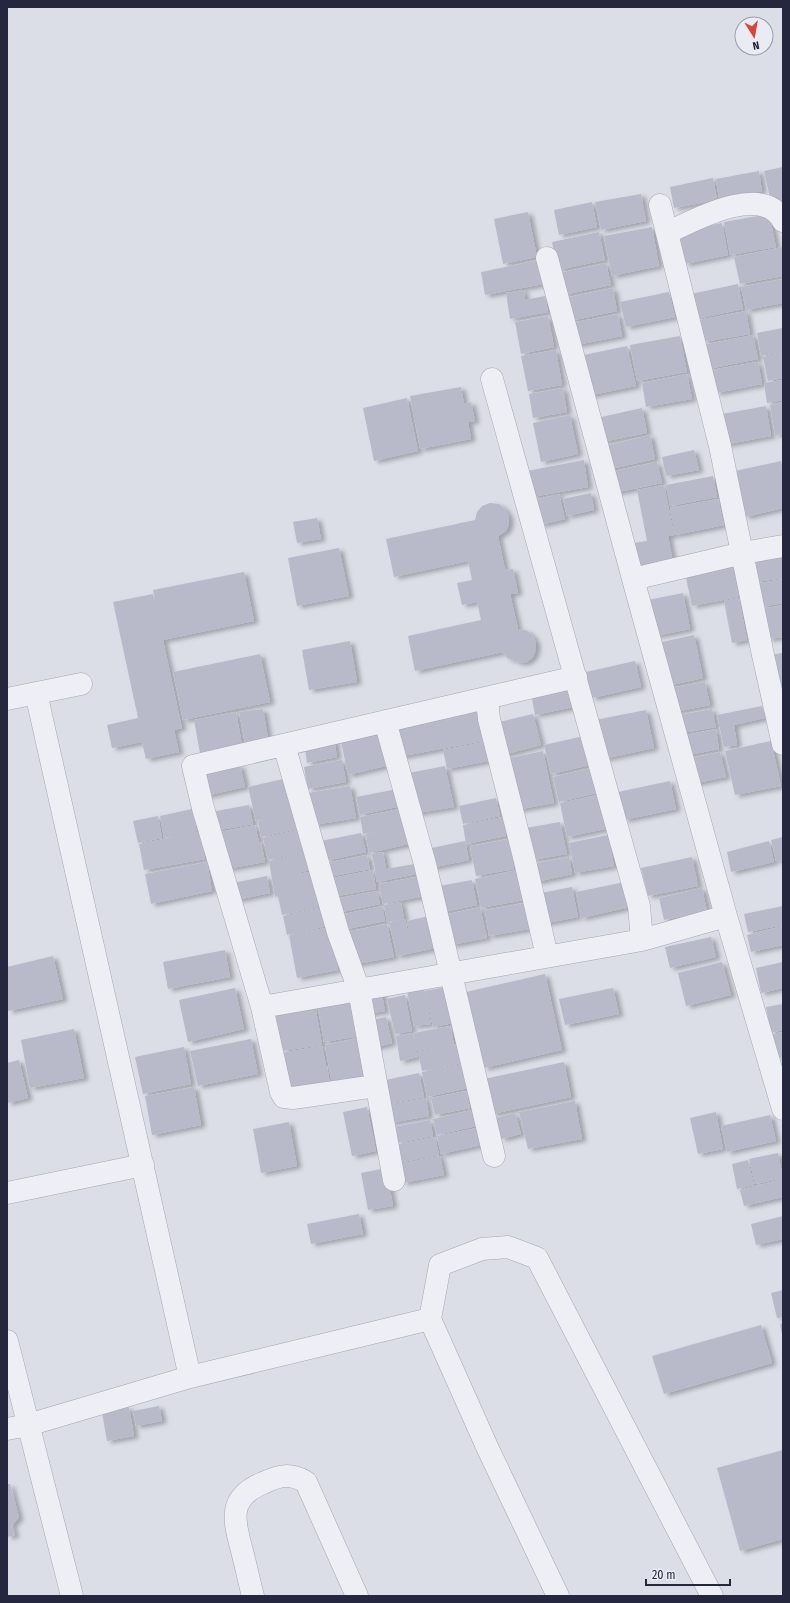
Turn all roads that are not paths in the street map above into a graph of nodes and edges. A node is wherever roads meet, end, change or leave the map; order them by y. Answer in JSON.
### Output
{"nodes":[{"id":1,"x":660,"y":206,"type":"dead end"},
{"id":2,"x":783,"y":221,"type":"edge"},
{"id":3,"x":667,"y":233,"type":"junction"},
{"id":4,"x":547,"y":258,"type":"dead end"},
{"id":5,"x":492,"y":379,"type":"dead end"},
{"id":6,"x":783,"y":546,"type":"edge"},
{"id":7,"x":743,"y":553,"type":"junction"},
{"id":8,"x":633,"y":579,"type":"junction"},
{"id":9,"x":576,"y":677,"type":"junction"},
{"id":10,"x":81,"y":684,"type":"dead end"},
{"id":11,"x":36,"y":693,"type":"junction"},
{"id":12,"x":487,"y":698,"type":"junction"},
{"id":13,"x":7,"y":699,"type":"edge"},
{"id":14,"x":385,"y":721,"type":"junction"},
{"id":15,"x":783,"y":744,"type":"edge"},
{"id":16,"x":284,"y":745,"type":"junction"},
{"id":17,"x":726,"y":916,"type":"junction"},
{"id":18,"x":642,"y":940,"type":"junction"},
{"id":19,"x":546,"y":956,"type":"junction"},
{"id":20,"x":452,"y":975,"type":"junction"},
{"id":21,"x":359,"y":990,"type":"junction"},
{"id":22,"x":262,"y":1008,"type":"junction"},
{"id":23,"x":376,"y":1086,"type":"junction"},
{"id":24,"x":783,"y":1109,"type":"edge"},
{"id":25,"x":494,"y":1156,"type":"dead end"},
{"id":26,"x":143,"y":1166,"type":"junction"},
{"id":27,"x":394,"y":1180,"type":"dead end"},
{"id":28,"x":7,"y":1193,"type":"edge"},
{"id":29,"x":430,"y":1319,"type":"junction"},
{"id":30,"x":7,"y":1341,"type":"edge"},
{"id":31,"x":190,"y":1377,"type":"junction"},
{"id":32,"x":28,"y":1425,"type":"junction"},
{"id":33,"x":7,"y":1429,"type":"edge"},
{"id":34,"x":72,"y":1596,"type":"edge"},
{"id":35,"x":253,"y":1596,"type":"edge"},
{"id":36,"x":357,"y":1596,"type":"edge"},
{"id":37,"x":558,"y":1596,"type":"edge"},
{"id":38,"x":712,"y":1596,"type":"edge"}],
"edges":[{"from":1,"to":3,"type":"street"},
{"from":2,"to":3,"type":"street"},
{"from":3,"to":7,"type":"street"},
{"from":4,"to":8,"type":"street"},
{"from":5,"to":9,"type":"street"},
{"from":6,"to":7,"type":"street"},
{"from":7,"to":8,"type":"street"},
{"from":7,"to":15,"type":"street"},
{"from":8,"to":17,"type":"street"},
{"from":9,"to":12,"type":"street"},
{"from":9,"to":18,"type":"street"},
{"from":10,"to":11,"type":"street"},
{"from":11,"to":13,"type":"street"},
{"from":11,"to":26,"type":"street"},
{"from":12,"to":14,"type":"street"},
{"from":12,"to":19,"type":"street"},
{"from":14,"to":16,"type":"street"},
{"from":14,"to":20,"type":"street"},
{"from":16,"to":21,"type":"street"},
{"from":16,"to":22,"type":"street"},
{"from":17,"to":18,"type":"street"},
{"from":17,"to":24,"type":"street"},
{"from":18,"to":19,"type":"street"},
{"from":19,"to":20,"type":"street"},
{"from":20,"to":21,"type":"street"},
{"from":20,"to":25,"type":"street"},
{"from":21,"to":22,"type":"street"},
{"from":21,"to":23,"type":"street"},
{"from":22,"to":23,"type":"street"},
{"from":23,"to":27,"type":"street"},
{"from":26,"to":28,"type":"street"},
{"from":26,"to":31,"type":"street"},
{"from":29,"to":31,"type":"street"},
{"from":29,"to":37,"type":"street"},
{"from":29,"to":38,"type":"street"},
{"from":30,"to":32,"type":"street"},
{"from":31,"to":32,"type":"street"},
{"from":32,"to":33,"type":"street"},
{"from":32,"to":34,"type":"street"},
{"from":35,"to":36,"type":"street"}]}
